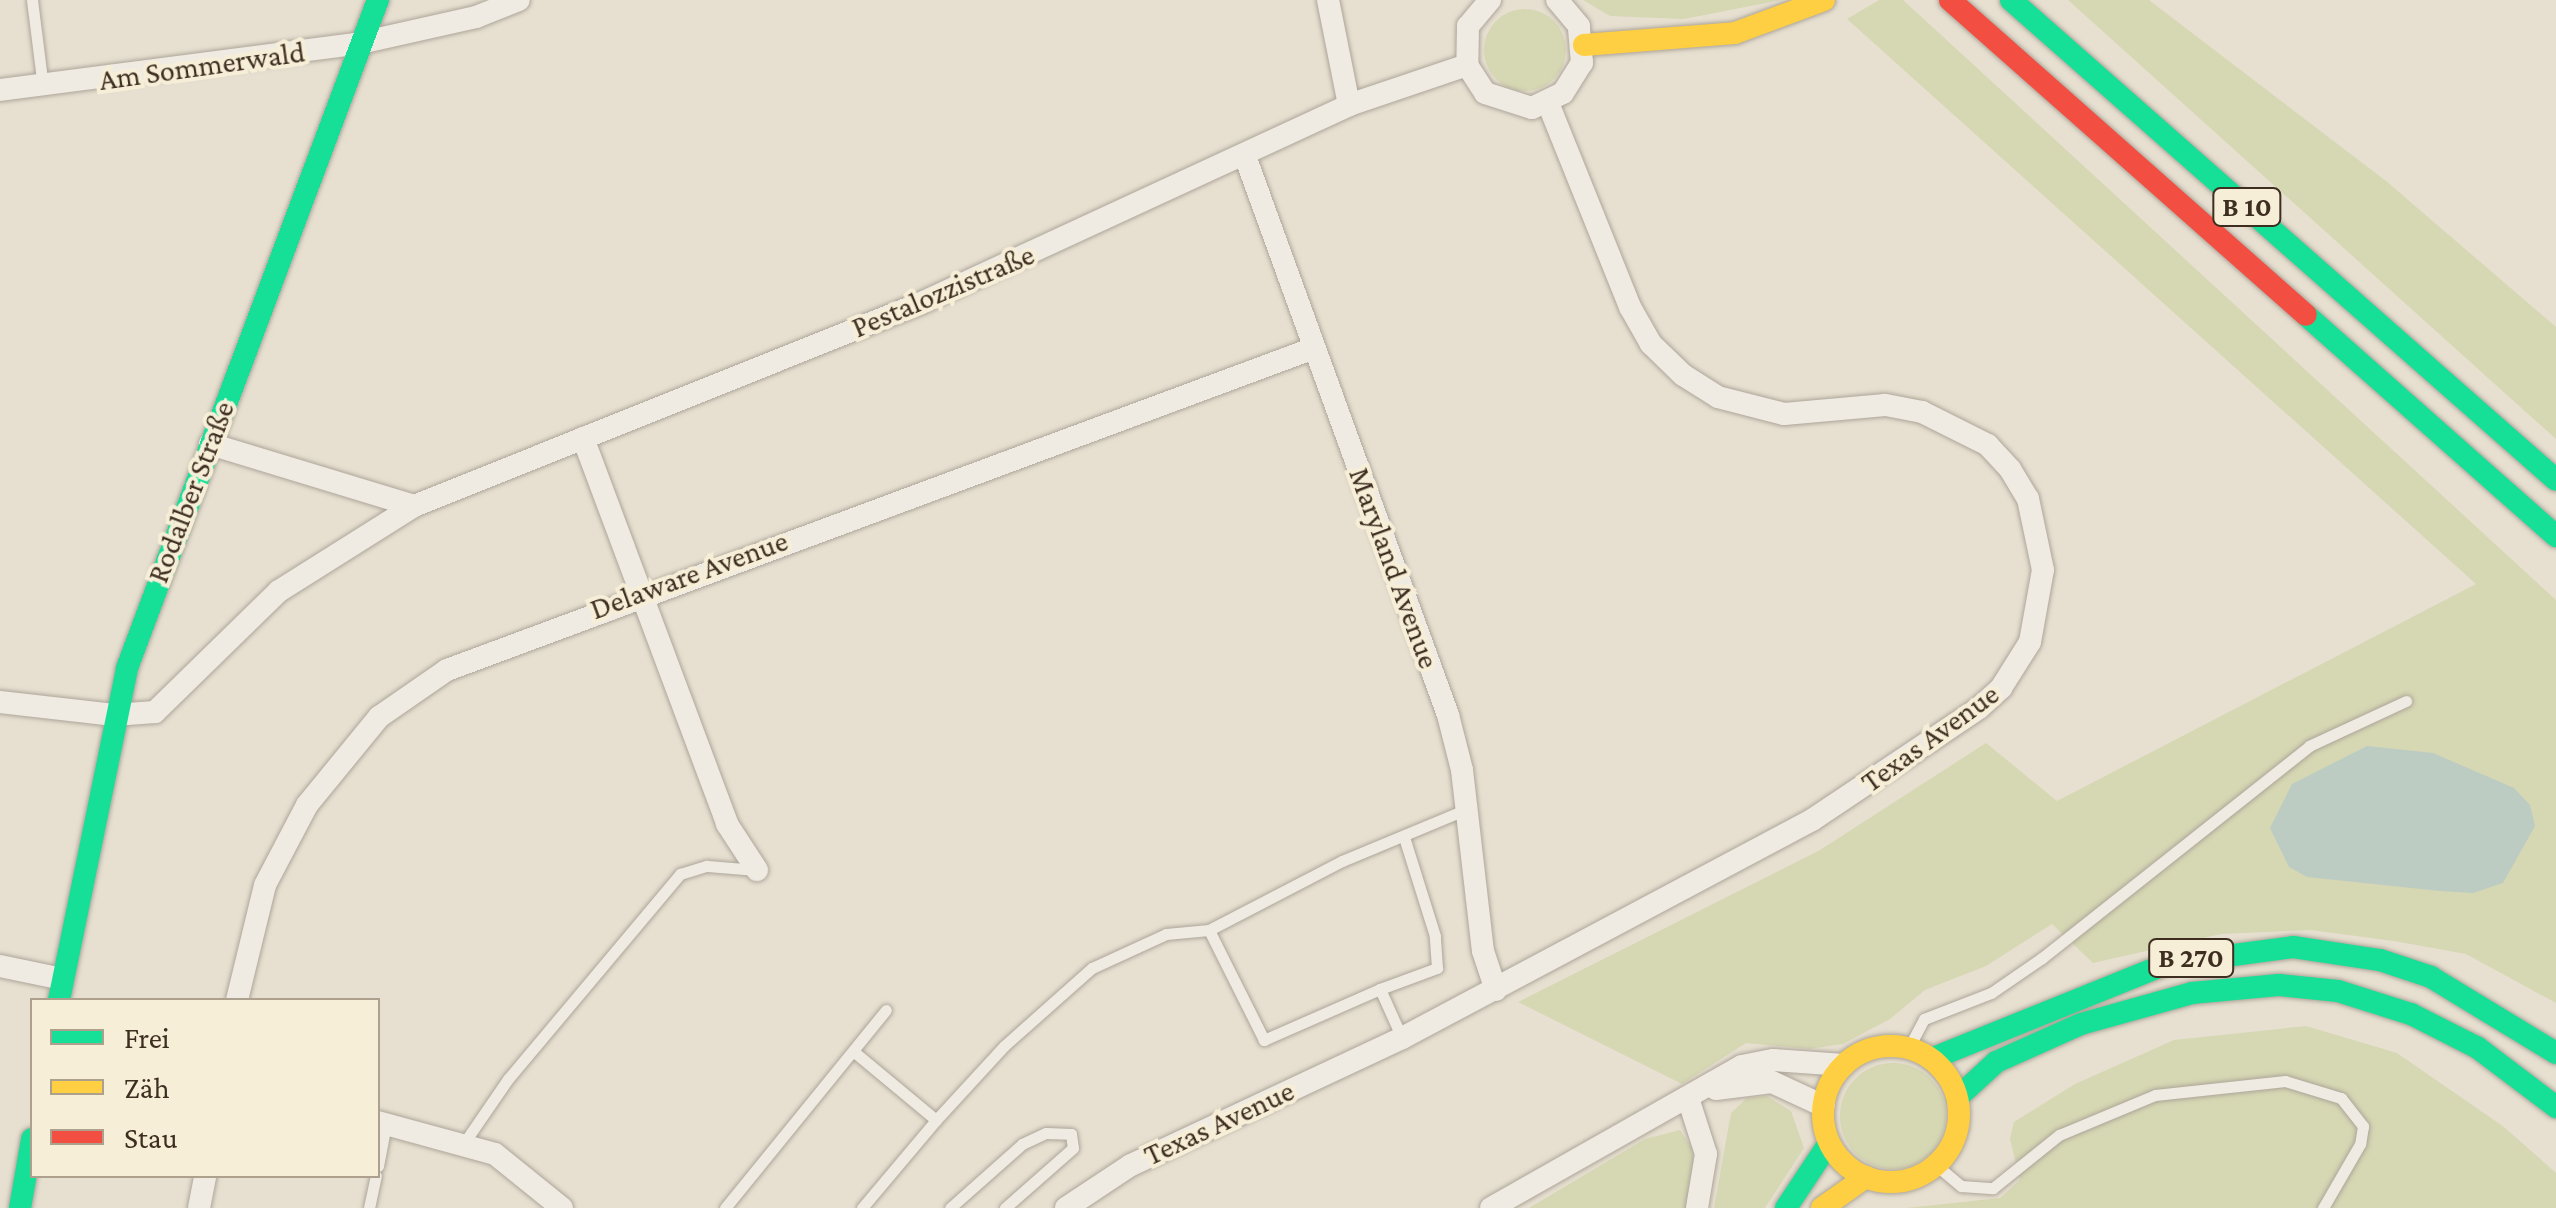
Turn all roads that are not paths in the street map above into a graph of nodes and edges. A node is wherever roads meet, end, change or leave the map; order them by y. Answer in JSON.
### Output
{"nodes":[{"id":1,"x":32,"y":0,"type":"edge"},
{"id":2,"x":378,"y":0,"type":"edge"},
{"id":3,"x":519,"y":0,"type":"edge"},
{"id":4,"x":1328,"y":0,"type":"edge"},
{"id":5,"x":1490,"y":0,"type":"edge"},
{"id":6,"x":1558,"y":0,"type":"edge"},
{"id":7,"x":1824,"y":0,"type":"edge"},
{"id":8,"x":1950,"y":0,"type":"edge"},
{"id":9,"x":2011,"y":0,"type":"edge"},
{"id":10,"x":360,"y":42,"type":"junction"},
{"id":11,"x":1584,"y":45,"type":"junction"},
{"id":12,"x":1466,"y":65,"type":"junction"},
{"id":13,"x":43,"y":88,"type":"junction"},
{"id":14,"x":0,"y":90,"type":"edge"},
{"id":15,"x":1548,"y":103,"type":"junction"},
{"id":16,"x":1349,"y":106,"type":"junction"},
{"id":17,"x":1245,"y":156,"type":"junction"},
{"id":18,"x":1314,"y":348,"type":"junction"},
{"id":19,"x":583,"y":438,"type":"junction"},
{"id":20,"x":210,"y":444,"type":"junction"},
{"id":21,"x":2556,"y":480,"type":"edge"},
{"id":22,"x":414,"y":506,"type":"junction"},
{"id":23,"x":2556,"y":536,"type":"edge"},
{"id":24,"x":640,"y":593,"type":"junction"},
{"id":25,"x":2406,"y":701,"type":"dead end"},
{"id":26,"x":0,"y":702,"type":"edge"},
{"id":27,"x":114,"y":715,"type":"junction"},
{"id":28,"x":1467,"y":809,"type":"junction"},
{"id":29,"x":1404,"y":836,"type":"junction"},
{"id":30,"x":757,"y":870,"type":"joint"},
{"id":31,"x":1209,"y":930,"type":"junction"},
{"id":32,"x":0,"y":966,"type":"edge"},
{"id":33,"x":61,"y":989,"type":"edge"},
{"id":34,"x":1380,"y":989,"type":"junction"},
{"id":35,"x":1496,"y":990,"type":"junction"},
{"id":36,"x":236,"y":998,"type":"edge"},
{"id":37,"x":886,"y":1010,"type":"dead end"},
{"id":38,"x":1402,"y":1038,"type":"junction"},
{"id":39,"x":1908,"y":1049,"type":"junction"},
{"id":40,"x":853,"y":1051,"type":"junction"},
{"id":41,"x":2556,"y":1053,"type":"edge"},
{"id":42,"x":1931,"y":1060,"type":"junction"},
{"id":43,"x":1844,"y":1065,"type":"junction"},
{"id":44,"x":1688,"y":1098,"type":"junction"},
{"id":45,"x":1957,"y":1098,"type":"junction"},
{"id":46,"x":1824,"y":1106,"type":"junction"},
{"id":47,"x":2556,"y":1107,"type":"edge"},
{"id":48,"x":936,"y":1120,"type":"junction"},
{"id":49,"x":382,"y":1123,"type":"edge"},
{"id":50,"x":1830,"y":1142,"type":"junction"},
{"id":51,"x":464,"y":1143,"type":"junction"},
{"id":52,"x":30,"y":1150,"type":"edge"},
{"id":53,"x":1936,"y":1165,"type":"junction"},
{"id":54,"x":1866,"y":1177,"type":"junction"},
{"id":55,"x":205,"y":1178,"type":"edge"},
{"id":56,"x":376,"y":1178,"type":"edge"},
{"id":57,"x":20,"y":1208,"type":"edge"},
{"id":58,"x":199,"y":1208,"type":"edge"},
{"id":59,"x":369,"y":1208,"type":"edge"},
{"id":60,"x":562,"y":1208,"type":"edge"},
{"id":61,"x":725,"y":1208,"type":"edge"},
{"id":62,"x":862,"y":1208,"type":"edge"},
{"id":63,"x":950,"y":1208,"type":"edge"},
{"id":64,"x":1005,"y":1208,"type":"edge"},
{"id":65,"x":1066,"y":1208,"type":"edge"},
{"id":66,"x":1491,"y":1208,"type":"edge"},
{"id":67,"x":1697,"y":1208,"type":"edge"},
{"id":68,"x":1786,"y":1208,"type":"edge"},
{"id":69,"x":1822,"y":1208,"type":"edge"},
{"id":70,"x":2323,"y":1208,"type":"edge"}],
"edges":[{"from":1,"to":13,"type":"lane"},
{"from":2,"to":10,"type":"main road","name":"Rodalber Straße"},
{"from":3,"to":10,"type":"street","name":"Am Sommerwald"},
{"from":4,"to":16,"type":"street"},
{"from":5,"to":12,"type":"street"},
{"from":6,"to":11,"type":"street"},
{"from":7,"to":11,"type":"main road"},
{"from":8,"to":23,"type":"main road","number":"B 10"},
{"from":9,"to":21,"type":"main road","number":"B 10"},
{"from":10,"to":13,"type":"street","name":"Am Sommerwald"},
{"from":10,"to":20,"type":"main road","name":"Rodalber Straße"},
{"from":11,"to":15,"type":"street"},
{"from":12,"to":15,"type":"street"},
{"from":12,"to":16,"type":"street","name":"Pestalozzistraße"},
{"from":13,"to":14,"type":"street","name":"Am Sommerwald"},
{"from":15,"to":35,"type":"street","name":"Texas Avenue"},
{"from":16,"to":17,"type":"street","name":"Pestalozzistraße"},
{"from":17,"to":18,"type":"street","name":"Maryland Avenue"},
{"from":17,"to":19,"type":"street","name":"Pestalozzistraße"},
{"from":18,"to":24,"type":"street","name":"Delaware Avenue"},
{"from":18,"to":28,"type":"street","name":"Maryland Avenue"},
{"from":19,"to":22,"type":"street","name":"Pestalozzistraße"},
{"from":19,"to":24,"type":"street"},
{"from":20,"to":22,"type":"street"},
{"from":20,"to":27,"type":"main road","name":"Rodalber Straße"},
{"from":22,"to":27,"type":"street","name":"Pestalozzistraße"},
{"from":24,"to":30,"type":"street"},
{"from":24,"to":36,"type":"street","name":"Delaware Avenue"},
{"from":25,"to":39,"type":"lane"},
{"from":26,"to":27,"type":"street","name":"Pestalozzistraße"},
{"from":27,"to":33,"type":"main road","name":"Rodalber Straße"},
{"from":28,"to":29,"type":"lane"},
{"from":28,"to":35,"type":"street","name":"Maryland Avenue"},
{"from":29,"to":31,"type":"lane"},
{"from":29,"to":34,"type":"lane"},
{"from":30,"to":51,"type":"lane"},
{"from":31,"to":34,"type":"lane"},
{"from":31,"to":48,"type":"lane"},
{"from":32,"to":33,"type":"street"},
{"from":34,"to":38,"type":"lane"},
{"from":35,"to":38,"type":"street","name":"Texas Avenue"},
{"from":37,"to":40,"type":"lane"},
{"from":38,"to":65,"type":"street","name":"Texas Avenue"},
{"from":39,"to":42,"type":"main road"},
{"from":39,"to":43,"type":"main road"},
{"from":40,"to":48,"type":"lane"},
{"from":40,"to":61,"type":"lane"},
{"from":41,"to":42,"type":"main road","number":"B 270"},
{"from":42,"to":45,"type":"main road"},
{"from":43,"to":44,"type":"street"},
{"from":43,"to":46,"type":"main road"},
{"from":44,"to":46,"type":"street"},
{"from":44,"to":66,"type":"street"},
{"from":44,"to":67,"type":"street"},
{"from":45,"to":47,"type":"main road","number":"B 270"},
{"from":45,"to":53,"type":"main road"},
{"from":46,"to":50,"type":"main road"},
{"from":48,"to":62,"type":"lane"},
{"from":49,"to":51,"type":"street"},
{"from":50,"to":54,"type":"main road"},
{"from":50,"to":68,"type":"main road"},
{"from":51,"to":60,"type":"street"},
{"from":52,"to":57,"type":"main road"},
{"from":53,"to":54,"type":"main road"},
{"from":53,"to":70,"type":"lane"},
{"from":54,"to":69,"type":"main road"},
{"from":55,"to":58,"type":"street"},
{"from":56,"to":59,"type":"lane"},
{"from":63,"to":64,"type":"lane"}]}
